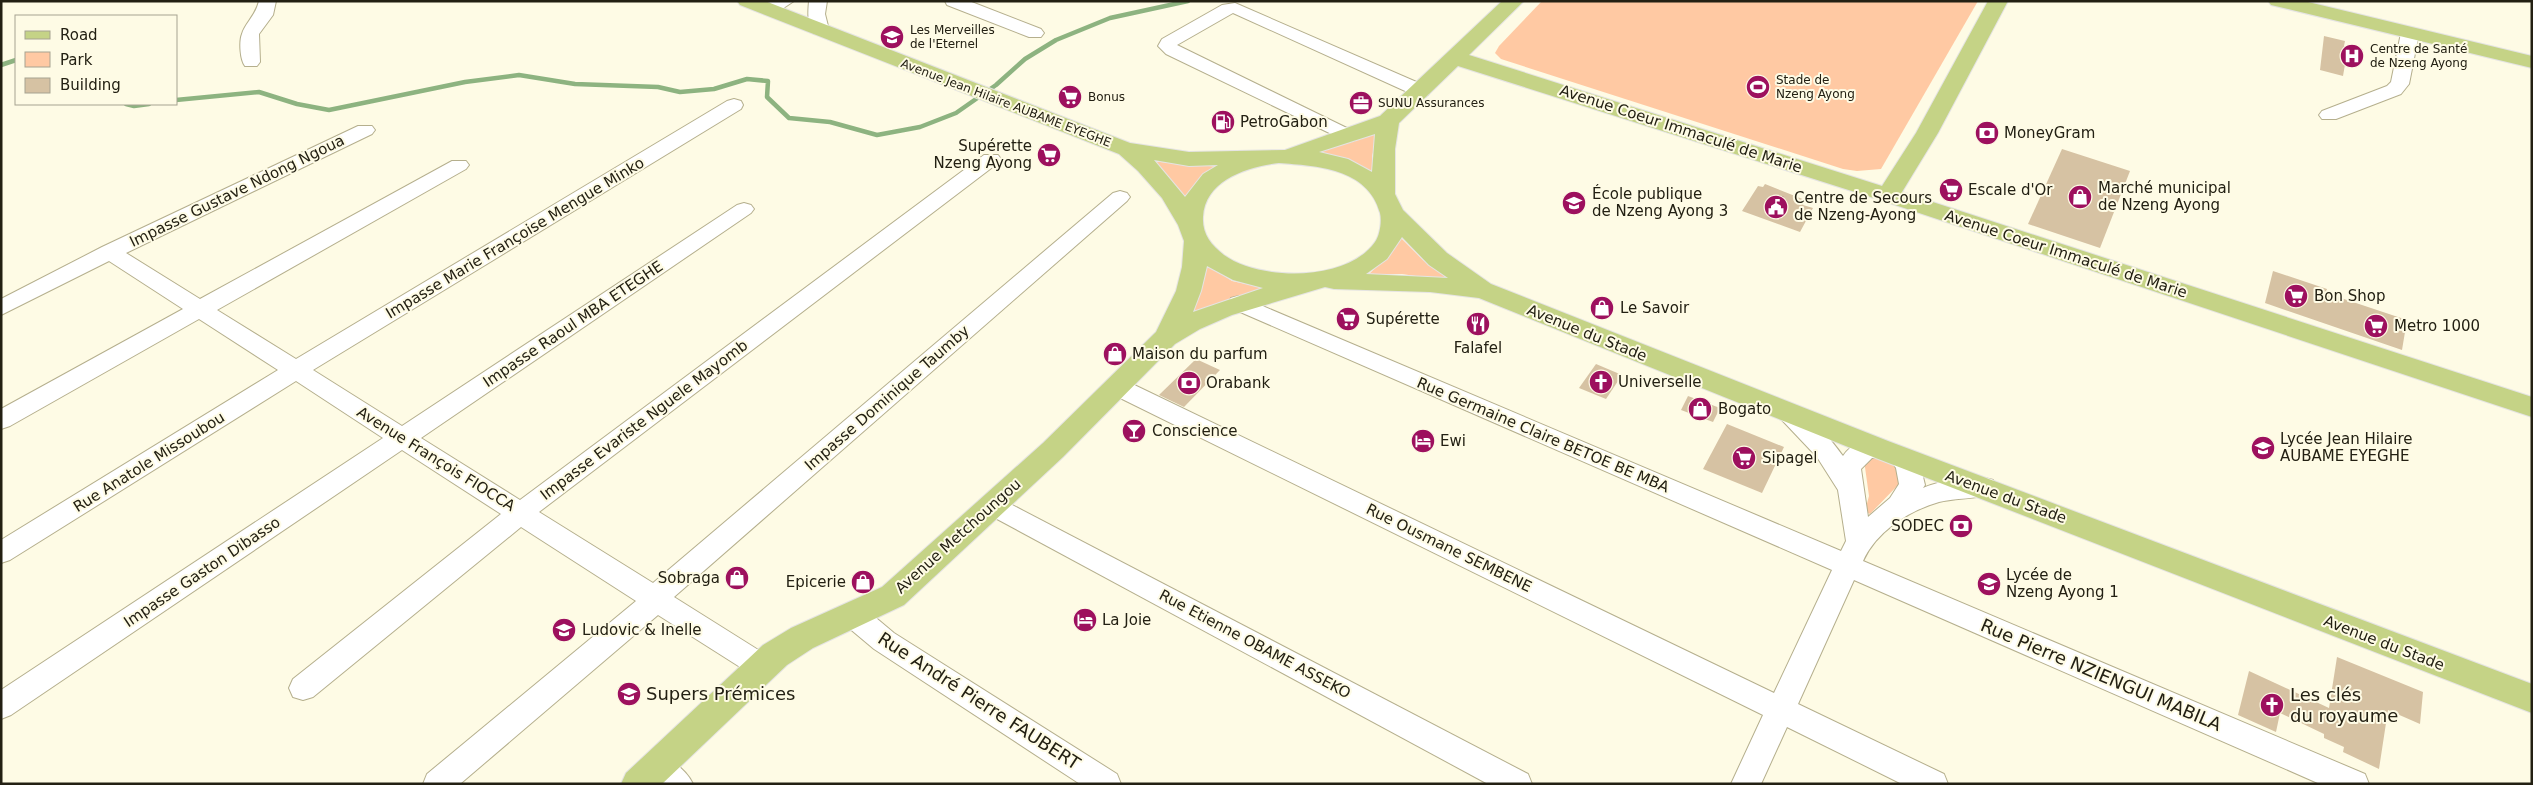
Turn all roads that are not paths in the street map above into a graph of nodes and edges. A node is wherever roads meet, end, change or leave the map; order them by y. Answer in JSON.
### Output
{"nodes":[{"id":1,"x":268,"y":1,"type":"edge"},
{"id":2,"x":747,"y":1,"type":"edge"},
{"id":3,"x":818,"y":1,"type":"edge"},
{"id":4,"x":953,"y":1,"type":"edge"},
{"id":5,"x":1514,"y":1,"type":"edge"},
{"id":6,"x":1998,"y":1,"type":"edge"},
{"id":7,"x":2278,"y":1,"type":"edge"},
{"id":8,"x":778,"y":5,"type":"edge"},
{"id":9,"x":820,"y":30,"type":"junction"},
{"id":10,"x":1035,"y":33,"type":"dead end"},
{"id":11,"x":2410,"y":33,"type":"junction"},
{"id":12,"x":1456,"y":58,"type":"junction"},
{"id":13,"x":251,"y":62,"type":"dead end"},
{"id":14,"x":2532,"y":62,"type":"edge"},
{"id":15,"x":1421,"y":91,"type":"junction"},
{"id":16,"x":734,"y":105,"type":"dead end"},
{"id":17,"x":2329,"y":115,"type":"dead end"},
{"id":18,"x":1388,"y":121,"type":"junction"},
{"id":19,"x":365,"y":130,"type":"dead end"},
{"id":20,"x":1348,"y":136,"type":"junction"},
{"id":21,"x":1125,"y":149,"type":"junction"},
{"id":22,"x":1272,"y":157,"type":"junction"},
{"id":23,"x":991,"y":159,"type":"dead end"},
{"id":24,"x":459,"y":165,"type":"dead end"},
{"id":25,"x":1384,"y":193,"type":"junction"},
{"id":26,"x":1888,"y":195,"type":"junction"},
{"id":27,"x":1120,"y":197,"type":"dead end"},
{"id":28,"x":744,"y":209,"type":"dead end"},
{"id":29,"x":1394,"y":215,"type":"junction"},
{"id":30,"x":1193,"y":232,"type":"junction"},
{"id":31,"x":110,"y":252,"type":"junction"},
{"id":32,"x":1314,"y":281,"type":"junction"},
{"id":33,"x":1482,"y":290,"type":"junction"},
{"id":34,"x":1239,"y":303,"type":"junction"},
{"id":35,"x":1,"y":308,"type":"edge"},
{"id":36,"x":199,"y":308,"type":"junction"},
{"id":37,"x":1166,"y":338,"type":"junction"},
{"id":38,"x":296,"y":370,"type":"junction"},
{"id":39,"x":1118,"y":387,"type":"junction"},
{"id":40,"x":2532,"y":407,"type":"edge"},
{"id":41,"x":1790,"y":413,"type":"junction"},
{"id":42,"x":1,"y":420,"type":"edge"},
{"id":43,"x":403,"y":438,"type":"junction"},
{"id":44,"x":1890,"y":452,"type":"junction"},
{"id":45,"x":1984,"y":487,"type":"junction"},
{"id":46,"x":1850,"y":489,"type":"junction"},
{"id":47,"x":993,"y":505,"type":"junction"},
{"id":48,"x":1890,"y":512,"type":"junction"},
{"id":49,"x":520,"y":513,"type":"junction"},
{"id":50,"x":1859,"y":541,"type":"junction"},
{"id":51,"x":1,"y":553,"type":"edge"},
{"id":52,"x":1848,"y":567,"type":"junction"},
{"id":53,"x":655,"y":599,"type":"junction"},
{"id":54,"x":853,"y":615,"type":"junction"},
{"id":55,"x":761,"y":666,"type":"junction"},
{"id":56,"x":303,"y":688,"type":"dead end"},
{"id":57,"x":2532,"y":700,"type":"edge"},
{"id":58,"x":1,"y":706,"type":"edge"},
{"id":59,"x":1780,"y":710,"type":"junction"},
{"id":60,"x":657,"y":778,"type":"edge"},
{"id":61,"x":438,"y":784,"type":"edge"},
{"id":62,"x":1106,"y":784,"type":"edge"},
{"id":63,"x":1517,"y":784,"type":"edge"},
{"id":64,"x":1746,"y":784,"type":"edge"},
{"id":65,"x":1933,"y":784,"type":"edge"},
{"id":66,"x":2354,"y":784,"type":"edge"}],
"edges":[{"from":1,"to":13,"type":"street"},
{"from":2,"to":8,"type":"main road","name":"Avenue Jean Hilaire AUBAME EYEGHE"},
{"from":3,"to":9,"type":"street"},
{"from":4,"to":10,"type":"street"},
{"from":5,"to":12,"type":"main road"},
{"from":6,"to":26,"type":"main road"},
{"from":7,"to":11,"type":"main road"},
{"from":8,"to":9,"type":"main road","name":"Avenue Jean Hilaire AUBAME EYEGHE"},
{"from":9,"to":21,"type":"main road","name":"Avenue Jean Hilaire AUBAME EYEGHE"},
{"from":11,"to":14,"type":"main road"},
{"from":11,"to":17,"type":"street"},
{"from":12,"to":15,"type":"main road"},
{"from":12,"to":26,"type":"main road","name":"Avenue Coeur Immaculé de Marie"},
{"from":15,"to":18,"type":"main road"},
{"from":15,"to":20,"type":"street"},
{"from":16,"to":38,"type":"street","name":"Impasse Marie Françoise Mengue Minko"},
{"from":18,"to":20,"type":"main road"},
{"from":18,"to":25,"type":"main road"},
{"from":19,"to":31,"type":"street","name":"Impasse Gustave Ndong Ngoua"},
{"from":20,"to":22,"type":"main road"},
{"from":21,"to":22,"type":"main road"},
{"from":21,"to":30,"type":"main road"},
{"from":22,"to":25,"type":"main road"},
{"from":22,"to":30,"type":"main road"},
{"from":23,"to":49,"type":"street","name":"Impasse Evariste Nguele Mayomb"},
{"from":24,"to":36,"type":"street"},
{"from":25,"to":29,"type":"main road"},
{"from":26,"to":40,"type":"main road","name":"Avenue Coeur Immaculé de Marie"},
{"from":27,"to":53,"type":"street","name":"Impasse Dominique Taumby"},
{"from":28,"to":43,"type":"street","name":"Impasse Raoul MBA ETEGHE"},
{"from":29,"to":32,"type":"main road"},
{"from":29,"to":33,"type":"main road"},
{"from":30,"to":32,"type":"main road"},
{"from":30,"to":37,"type":"main road"},
{"from":31,"to":35,"type":"street","name":"Impasse Gustave Ndong Ngoua"},
{"from":31,"to":36,"type":"street","name":"Avenue François FIOCCA"},
{"from":32,"to":33,"type":"main road"},
{"from":32,"to":34,"type":"main road"},
{"from":33,"to":41,"type":"main road","name":"Avenue du Stade"},
{"from":34,"to":37,"type":"main road"},
{"from":34,"to":52,"type":"street","name":"Rue Germaine Claire BETOE BE MBA"},
{"from":36,"to":38,"type":"street","name":"Avenue François FIOCCA"},
{"from":36,"to":42,"type":"street"},
{"from":37,"to":39,"type":"main road","name":"Avenue Metchoungou"},
{"from":38,"to":43,"type":"street","name":"Avenue François FIOCCA"},
{"from":38,"to":51,"type":"street","name":"Rue Anatole Missoubou"},
{"from":39,"to":47,"type":"main road","name":"Avenue Metchoungou"},
{"from":39,"to":59,"type":"street","name":"Rue Ousmane SEMBENE"},
{"from":41,"to":44,"type":"main road","name":"Avenue du Stade"},
{"from":41,"to":46,"type":"street"},
{"from":43,"to":49,"type":"street","name":"Avenue François FIOCCA"},
{"from":43,"to":58,"type":"street","name":"Impasse Gaston Dibasso"},
{"from":44,"to":45,"type":"main road","name":"Avenue du Stade"},
{"from":44,"to":46,"type":"street"},
{"from":44,"to":48,"type":"street"},
{"from":45,"to":48,"type":"street"},
{"from":45,"to":57,"type":"main road","name":"Avenue du Stade"},
{"from":46,"to":50,"type":"street"},
{"from":47,"to":54,"type":"main road","name":"Avenue Metchoungou"},
{"from":47,"to":63,"type":"street","name":"Rue Etienne OBAME ASSEKO"},
{"from":48,"to":50,"type":"street"},
{"from":49,"to":53,"type":"street","name":"Avenue François FIOCCA"},
{"from":49,"to":56,"type":"street","name":"Impasse Evariste Nguele Mayomb"},
{"from":50,"to":52,"type":"street"},
{"from":52,"to":59,"type":"street"},
{"from":52,"to":66,"type":"street","name":"Rue Pierre NZIENGUI MABILA"},
{"from":53,"to":55,"type":"street","name":"Avenue François FIOCCA"},
{"from":53,"to":61,"type":"street","name":"Impasse Dominique Taumby"},
{"from":54,"to":55,"type":"main road","name":"Avenue Metchoungou"},
{"from":54,"to":62,"type":"street","name":"Rue André Pierre FAUBERT"},
{"from":55,"to":60,"type":"main road","name":"Avenue Metchoungou"},
{"from":59,"to":64,"type":"street"},
{"from":59,"to":65,"type":"street","name":"Rue Ousmane SEMBENE"}]}
